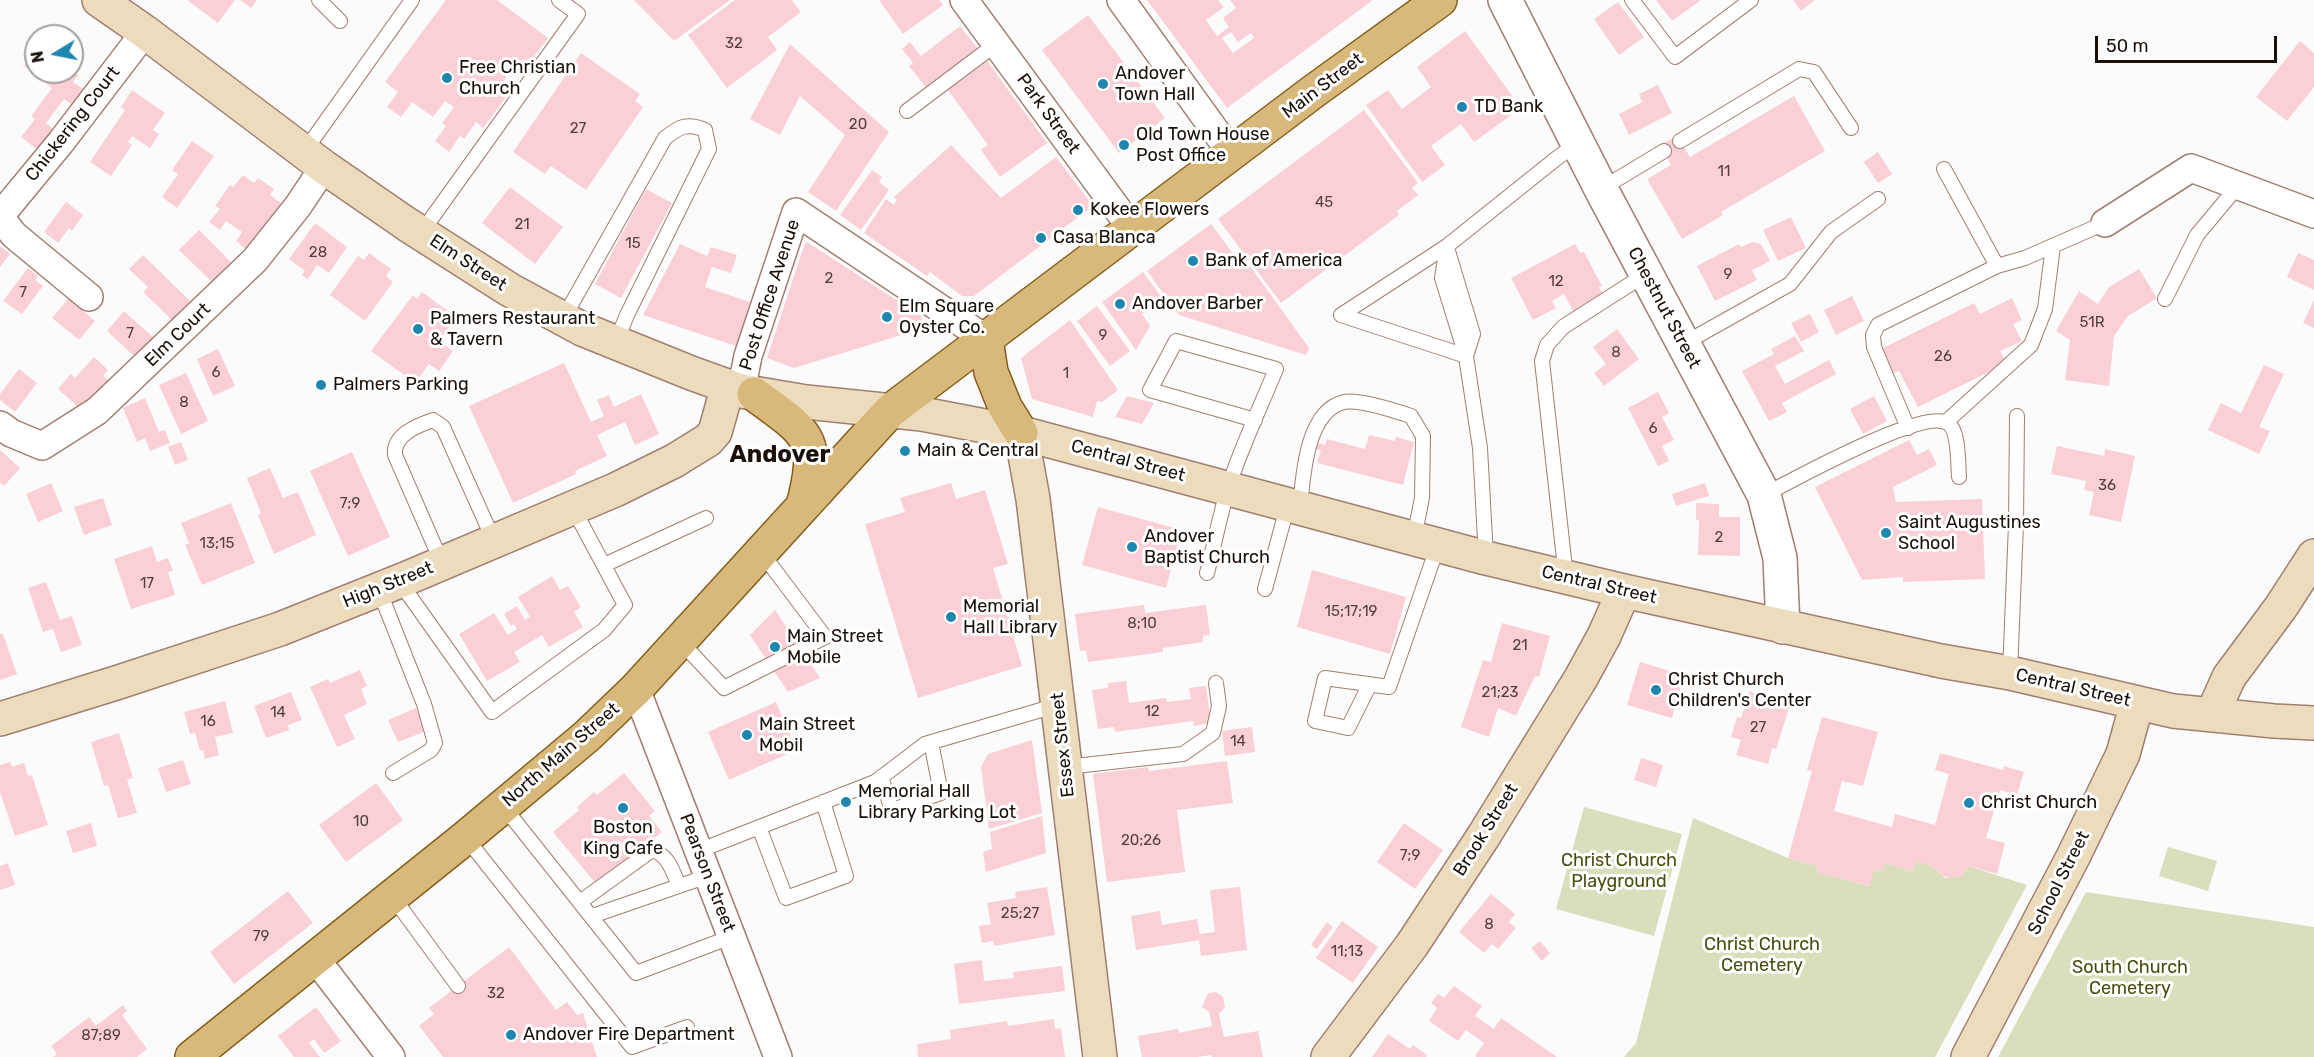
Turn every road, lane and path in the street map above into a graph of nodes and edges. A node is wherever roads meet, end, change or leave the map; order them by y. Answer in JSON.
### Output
{"nodes":[{"id":1,"x":99,"y":0,"type":"edge"},
{"id":2,"x":319,"y":0,"type":"edge"},
{"id":3,"x":412,"y":0,"type":"edge"},
{"id":4,"x":559,"y":0,"type":"edge"},
{"id":5,"x":964,"y":0,"type":"edge"},
{"id":6,"x":1121,"y":0,"type":"edge"},
{"id":7,"x":1440,"y":0,"type":"edge"},
{"id":8,"x":1505,"y":0,"type":"edge"},
{"id":9,"x":1632,"y":0,"type":"edge"},
{"id":10,"x":1751,"y":0,"type":"edge"},
{"id":11,"x":340,"y":21,"type":"dead end"},
{"id":12,"x":145,"y":32,"type":"junction"},
{"id":13,"x":996,"y":44,"type":"junction"},
{"id":14,"x":907,"y":111,"type":"dead end"},
{"id":15,"x":1851,"y":128,"type":"dead end"},
{"id":16,"x":1680,"y":141,"type":"dead end"},
{"id":17,"x":1578,"y":143,"type":"junction"},
{"id":18,"x":1664,"y":152,"type":"dead end"},
{"id":19,"x":1232,"y":154,"type":"junction"},
{"id":20,"x":314,"y":159,"type":"junction"},
{"id":21,"x":1944,"y":169,"type":"dead end"},
{"id":22,"x":2238,"y":186,"type":"junction"},
{"id":23,"x":1601,"y":189,"type":"junction"},
{"id":24,"x":1878,"y":199,"type":"dead end"},
{"id":25,"x":2314,"y":214,"type":"edge"},
{"id":26,"x":0,"y":216,"type":"edge"},
{"id":27,"x":2105,"y":223,"type":"joint"},
{"id":28,"x":1132,"y":229,"type":"junction"},
{"id":29,"x":421,"y":233,"type":"junction"},
{"id":30,"x":1447,"y":246,"type":"junction"},
{"id":31,"x":2053,"y":246,"type":"junction"},
{"id":32,"x":1997,"y":266,"type":"junction"},
{"id":33,"x":1646,"y":274,"type":"junction"},
{"id":34,"x":89,"y":297,"type":"dead end"},
{"id":35,"x":2165,"y":299,"type":"dead end"},
{"id":36,"x":563,"y":319,"type":"junction"},
{"id":37,"x":987,"y":339,"type":"junction"},
{"id":38,"x":616,"y":342,"type":"junction"},
{"id":39,"x":1683,"y":344,"type":"junction"},
{"id":40,"x":1466,"y":356,"type":"junction"},
{"id":41,"x":741,"y":390,"type":"junction"},
{"id":42,"x":890,"y":411,"type":"junction"},
{"id":43,"x":2017,"y":417,"type":"dead end"},
{"id":44,"x":1255,"y":420,"type":"junction"},
{"id":45,"x":1946,"y":422,"type":"junction"},
{"id":46,"x":0,"y":426,"type":"edge"},
{"id":47,"x":1908,"y":428,"type":"junction"},
{"id":48,"x":1021,"y":433,"type":"junction"},
{"id":49,"x":1959,"y":477,"type":"dead end"},
{"id":50,"x":1228,"y":488,"type":"junction"},
{"id":51,"x":1764,"y":495,"type":"junction"},
{"id":52,"x":803,"y":506,"type":"junction"},
{"id":53,"x":1294,"y":506,"type":"junction"},
{"id":54,"x":573,"y":508,"type":"junction"},
{"id":55,"x":706,"y":518,"type":"dead end"},
{"id":56,"x":494,"y":541,"type":"junction"},
{"id":57,"x":1426,"y":542,"type":"junction"},
{"id":58,"x":761,"y":552,"type":"junction"},
{"id":59,"x":2314,"y":556,"type":"edge"},
{"id":60,"x":1486,"y":558,"type":"junction"},
{"id":61,"x":442,"y":563,"type":"junction"},
{"id":62,"x":604,"y":566,"type":"junction"},
{"id":63,"x":1207,"y":573,"type":"dead end"},
{"id":64,"x":1566,"y":577,"type":"junction"},
{"id":65,"x":389,"y":585,"type":"junction"},
{"id":66,"x":1265,"y":589,"type":"dead end"},
{"id":67,"x":1624,"y":591,"type":"junction"},
{"id":68,"x":1783,"y":627,"type":"junction"},
{"id":69,"x":680,"y":641,"type":"junction"},
{"id":70,"x":2010,"y":673,"type":"junction"},
{"id":71,"x":1216,"y":683,"type":"dead end"},
{"id":72,"x":1370,"y":684,"type":"junction"},
{"id":73,"x":636,"y":689,"type":"junction"},
{"id":74,"x":2137,"y":703,"type":"junction"},
{"id":75,"x":1059,"y":705,"type":"junction"},
{"id":76,"x":2212,"y":715,"type":"junction"},
{"id":77,"x":0,"y":718,"type":"edge"},
{"id":78,"x":2314,"y":723,"type":"edge"},
{"id":79,"x":931,"y":742,"type":"junction"},
{"id":80,"x":1066,"y":767,"type":"junction"},
{"id":81,"x":393,"y":773,"type":"dead end"},
{"id":82,"x":881,"y":777,"type":"junction"},
{"id":83,"x":823,"y":802,"type":"junction"},
{"id":84,"x":503,"y":806,"type":"junction"},
{"id":85,"x":759,"y":827,"type":"junction"},
{"id":86,"x":465,"y":838,"type":"junction"},
{"id":87,"x":698,"y":850,"type":"junction"},
{"id":88,"x":708,"y":876,"type":"junction"},
{"id":89,"x":679,"y":886,"type":"junction"},
{"id":90,"x":392,"y":896,"type":"junction"},
{"id":91,"x":580,"y":902,"type":"junction"},
{"id":92,"x":592,"y":916,"type":"junction"},
{"id":93,"x":731,"y":937,"type":"junction"},
{"id":94,"x":315,"y":958,"type":"junction"},
{"id":95,"x":458,"y":986,"type":"dead end"},
{"id":96,"x":687,"y":1027,"type":"dead end"},
{"id":97,"x":192,"y":1057,"type":"edge"},
{"id":98,"x":391,"y":1057,"type":"edge"},
{"id":99,"x":778,"y":1057,"type":"edge"},
{"id":100,"x":1100,"y":1057,"type":"edge"},
{"id":101,"x":1328,"y":1057,"type":"edge"},
{"id":102,"x":1968,"y":1057,"type":"edge"}],
"edges":[{"from":1,"to":12,"type":"main road","name":"Elm Street"},
{"from":2,"to":11,"type":"lane"},
{"from":3,"to":20,"type":"lane"},
{"from":4,"to":29,"type":"lane"},
{"from":5,"to":13,"type":"street","name":"Park Street"},
{"from":6,"to":19,"type":"street"},
{"from":7,"to":19,"type":"main road","name":"Main Street"},
{"from":8,"to":17,"type":"street","name":"Chestnut Street"},
{"from":9,"to":10,"type":"lane"},
{"from":12,"to":20,"type":"main road","name":"Elm Street"},
{"from":12,"to":26,"type":"street","name":"Chickering Court"},
{"from":13,"to":14,"type":"lane"},
{"from":13,"to":28,"type":"street","name":"Park Street"},
{"from":15,"to":16,"type":"lane"},
{"from":17,"to":23,"type":"street","name":"Chestnut Street"},
{"from":17,"to":30,"type":"lane"},
{"from":18,"to":23,"type":"lane"},
{"from":19,"to":28,"type":"main road","name":"Main Street"},
{"from":20,"to":29,"type":"main road","name":"Elm Street"},
{"from":20,"to":46,"type":"street","name":"Elm Court"},
{"from":21,"to":32,"type":"lane"},
{"from":22,"to":25,"type":"street"},
{"from":22,"to":27,"type":"street"},
{"from":22,"to":35,"type":"lane"},
{"from":23,"to":33,"type":"street","name":"Chestnut Street"},
{"from":24,"to":39,"type":"lane"},
{"from":26,"to":34,"type":"street","name":"Chickering Court"},
{"from":27,"to":31,"type":"lane"},
{"from":28,"to":37,"type":"main road","name":"Main Street"},
{"from":29,"to":36,"type":"main road","name":"Elm Street"},
{"from":30,"to":40,"type":"lane"},
{"from":30,"to":40,"type":"lane"},
{"from":31,"to":32,"type":"lane"},
{"from":31,"to":45,"type":"lane"},
{"from":32,"to":47,"type":"lane"},
{"from":33,"to":39,"type":"street","name":"Chestnut Street"},
{"from":33,"to":64,"type":"lane"},
{"from":36,"to":38,"type":"main road","name":"Elm Street"},
{"from":36,"to":38,"type":"lane"},
{"from":37,"to":41,"type":"street","name":"Post Office Avenue"},
{"from":37,"to":42,"type":"main road","name":"Main Street"},
{"from":37,"to":48,"type":"main road"},
{"from":38,"to":41,"type":"main road","name":"Elm Street"},
{"from":39,"to":51,"type":"street","name":"Chestnut Street"},
{"from":40,"to":60,"type":"lane"},
{"from":41,"to":42,"type":"main road","name":"Elm Street"},
{"from":41,"to":52,"type":"main road"},
{"from":41,"to":54,"type":"main road","name":"High Street"},
{"from":42,"to":48,"type":"main road","name":"Central Street"},
{"from":42,"to":52,"type":"main road","name":"North Main Street"},
{"from":43,"to":70,"type":"lane"},
{"from":44,"to":44,"type":"lane"},
{"from":44,"to":50,"type":"lane"},
{"from":45,"to":47,"type":"lane"},
{"from":45,"to":49,"type":"lane"},
{"from":47,"to":51,"type":"lane"},
{"from":48,"to":50,"type":"main road","name":"Central Street"},
{"from":48,"to":75,"type":"main road","name":"Essex Street"},
{"from":50,"to":53,"type":"main road","name":"Central Street"},
{"from":50,"to":63,"type":"lane"},
{"from":51,"to":68,"type":"street","name":"Chestnut Street"},
{"from":52,"to":58,"type":"main road","name":"North Main Street"},
{"from":53,"to":57,"type":"main road","name":"Central Street"},
{"from":53,"to":57,"type":"lane"},
{"from":53,"to":66,"type":"lane"},
{"from":54,"to":56,"type":"main road","name":"High Street"},
{"from":54,"to":62,"type":"lane"},
{"from":55,"to":62,"type":"lane"},
{"from":56,"to":61,"type":"main road","name":"High Street"},
{"from":56,"to":61,"type":"lane"},
{"from":57,"to":60,"type":"main road","name":"Central Street"},
{"from":57,"to":72,"type":"lane"},
{"from":58,"to":69,"type":"main road","name":"North Main Street"},
{"from":58,"to":69,"type":"lane"},
{"from":59,"to":76,"type":"main road"},
{"from":60,"to":64,"type":"main road","name":"Central Street"},
{"from":61,"to":65,"type":"main road","name":"High Street"},
{"from":62,"to":65,"type":"lane"},
{"from":64,"to":67,"type":"main road","name":"Central Street"},
{"from":65,"to":77,"type":"main road","name":"High Street"},
{"from":65,"to":81,"type":"lane"},
{"from":67,"to":68,"type":"main road","name":"Central Street"},
{"from":67,"to":101,"type":"main road","name":"Brook Street"},
{"from":68,"to":70,"type":"main road","name":"Central Street"},
{"from":69,"to":73,"type":"main road","name":"North Main Street"},
{"from":70,"to":74,"type":"main road","name":"Central Street"},
{"from":71,"to":80,"type":"lane"},
{"from":72,"to":72,"type":"lane"},
{"from":73,"to":84,"type":"main road","name":"North Main Street"},
{"from":73,"to":87,"type":"street","name":"Pearson Street"},
{"from":74,"to":76,"type":"main road","name":"Central Street"},
{"from":74,"to":102,"type":"main road","name":"School Street"},
{"from":75,"to":79,"type":"lane"},
{"from":75,"to":80,"type":"main road","name":"Essex Street"},
{"from":76,"to":78,"type":"main road","name":"Central Street"},
{"from":79,"to":82,"type":"lane"},
{"from":79,"to":82,"type":"lane"},
{"from":80,"to":100,"type":"main road","name":"Essex Street"},
{"from":82,"to":83,"type":"lane"},
{"from":83,"to":85,"type":"lane"},
{"from":83,"to":85,"type":"lane"},
{"from":84,"to":86,"type":"main road","name":"North Main Street"},
{"from":84,"to":91,"type":"lane"},
{"from":85,"to":87,"type":"lane"},
{"from":86,"to":90,"type":"main road","name":"North Main Street"},
{"from":86,"to":96,"type":"lane"},
{"from":87,"to":88,"type":"street","name":"Pearson Street"},
{"from":88,"to":89,"type":"lane"},
{"from":88,"to":93,"type":"street","name":"Pearson Street"},
{"from":89,"to":91,"type":"lane"},
{"from":89,"to":92,"type":"lane"},
{"from":90,"to":94,"type":"main road","name":"North Main Street"},
{"from":90,"to":95,"type":"lane"},
{"from":91,"to":92,"type":"lane"},
{"from":92,"to":93,"type":"lane"},
{"from":93,"to":99,"type":"street","name":"Pearson Street"},
{"from":94,"to":97,"type":"main road","name":"North Main Street"},
{"from":94,"to":98,"type":"street"}]}
